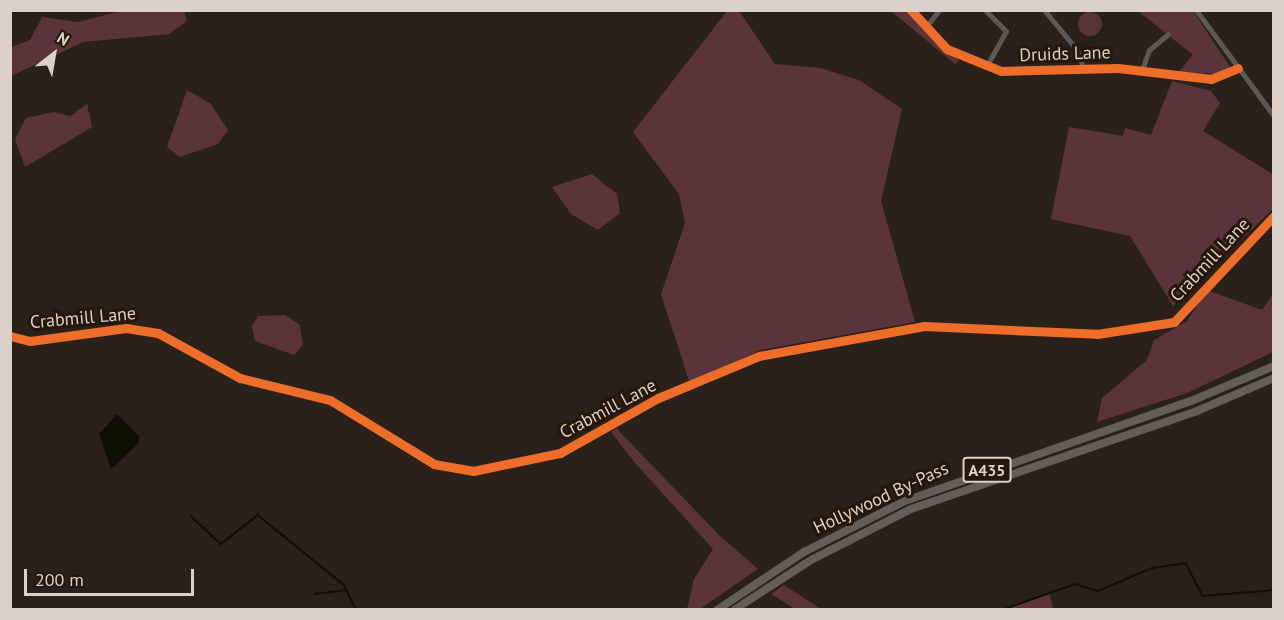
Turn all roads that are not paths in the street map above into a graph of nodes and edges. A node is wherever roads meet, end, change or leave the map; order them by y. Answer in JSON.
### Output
{"nodes":[{"id":1,"x":911,"y":10,"type":"edge"},
{"id":2,"x":939,"y":10,"type":"edge"},
{"id":3,"x":1196,"y":10,"type":"edge"},
{"id":4,"x":986,"y":11,"type":"edge"},
{"id":5,"x":1045,"y":11,"type":"edge"},
{"id":6,"x":925,"y":28,"type":"junction"},
{"id":7,"x":1168,"y":34,"type":"dead end"},
{"id":8,"x":986,"y":67,"type":"junction"},
{"id":9,"x":1238,"y":68,"type":"junction"},
{"id":10,"x":1142,"y":69,"type":"junction"},
{"id":11,"x":1084,"y":70,"type":"junction"},
{"id":12,"x":1274,"y":116,"type":"edge"},
{"id":13,"x":1274,"y":216,"type":"edge"},
{"id":14,"x":10,"y":336,"type":"edge"},
{"id":15,"x":1274,"y":366,"type":"edge"},
{"id":16,"x":1274,"y":378,"type":"edge"},
{"id":17,"x":717,"y":609,"type":"edge"},
{"id":18,"x":734,"y":609,"type":"edge"}],
"edges":[{"from":1,"to":6,"type":"street","name":"Druids Lane"},
{"from":2,"to":6,"type":"street"},
{"from":3,"to":9,"type":"street"},
{"from":4,"to":8,"type":"street"},
{"from":5,"to":11,"type":"street"},
{"from":6,"to":8,"type":"street","name":"Druids Lane"},
{"from":7,"to":10,"type":"street"},
{"from":8,"to":11,"type":"street","name":"Druids Lane"},
{"from":9,"to":10,"type":"street","name":"Druids Lane"},
{"from":9,"to":12,"type":"street"},
{"from":10,"to":11,"type":"street","name":"Druids Lane"},
{"from":13,"to":14,"type":"street","name":"Crabmill Lane"},
{"from":15,"to":17,"type":"highway","name":"Hollywood By-Pass","number":"A435"},
{"from":16,"to":18,"type":"highway","name":"Hollywood By-Pass","number":"A435"}]}
